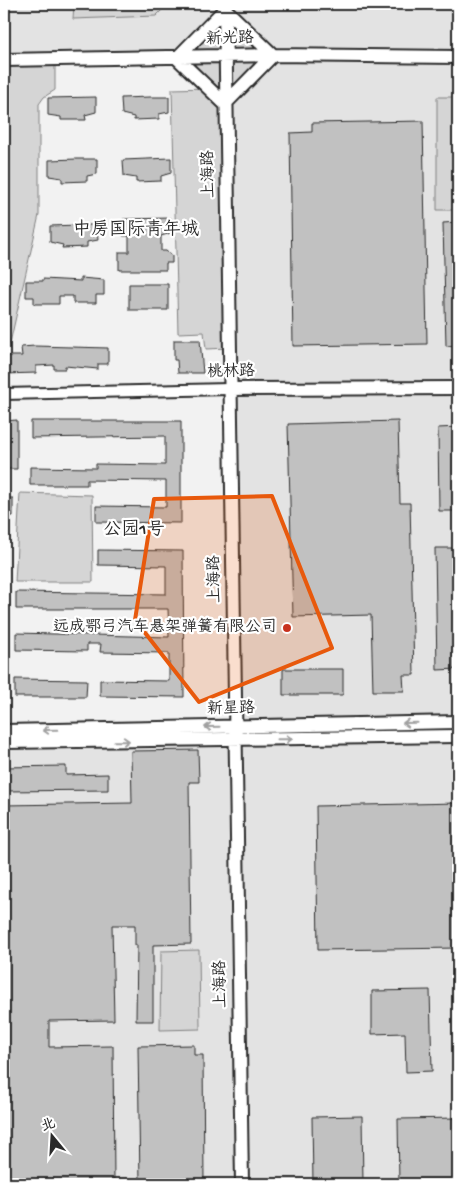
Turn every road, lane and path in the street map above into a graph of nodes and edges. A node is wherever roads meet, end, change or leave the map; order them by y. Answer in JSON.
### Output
{"nodes":[{"id":1,"x":225,"y":7,"type":"edge"},
{"id":2,"x":272,"y":55,"type":"junction"},
{"id":3,"x":225,"y":57,"type":"junction"},
{"id":4,"x":458,"y":57,"type":"edge"},
{"id":5,"x":178,"y":58,"type":"junction"},
{"id":6,"x":4,"y":60,"type":"edge"},
{"id":7,"x":225,"y":104,"type":"junction"},
{"id":8,"x":458,"y":388,"type":"edge"},
{"id":9,"x":229,"y":389,"type":"junction"},
{"id":10,"x":4,"y":394,"type":"edge"},
{"id":11,"x":458,"y":722,"type":"edge"},
{"id":12,"x":234,"y":726,"type":"junction"},
{"id":13,"x":4,"y":731,"type":"edge"},
{"id":14,"x":458,"y":736,"type":"edge"},
{"id":15,"x":234,"y":740,"type":"junction"},
{"id":16,"x":4,"y":742,"type":"edge"},
{"id":17,"x":242,"y":1184,"type":"edge"}],
"edges":[{"from":1,"to":2,"type":"street"},
{"from":1,"to":3,"type":"street","name":"上海路"},
{"from":1,"to":5,"type":"street"},
{"from":2,"to":3,"type":"street","name":"新光路"},
{"from":2,"to":4,"type":"street","name":"新光路"},
{"from":2,"to":7,"type":"street"},
{"from":3,"to":5,"type":"street","name":"新光路"},
{"from":3,"to":7,"type":"street","name":"上海路"},
{"from":5,"to":6,"type":"street","name":"新光路"},
{"from":5,"to":7,"type":"street"},
{"from":7,"to":9,"type":"street","name":"上海路"},
{"from":8,"to":9,"type":"street","name":"桃林路"},
{"from":9,"to":10,"type":"street","name":"桃林路"},
{"from":9,"to":12,"type":"street","name":"上海路"},
{"from":11,"to":12,"type":"street","name":"新星路","one_way":true},
{"from":12,"to":13,"type":"street","name":"新星路","one_way":true},
{"from":12,"to":15,"type":"street","name":"上海路"},
{"from":15,"to":14,"type":"street","name":"新星路","one_way":true},
{"from":16,"to":15,"type":"street","name":"新星路","one_way":true},
{"from":15,"to":17,"type":"street","name":"上海路"}]}
